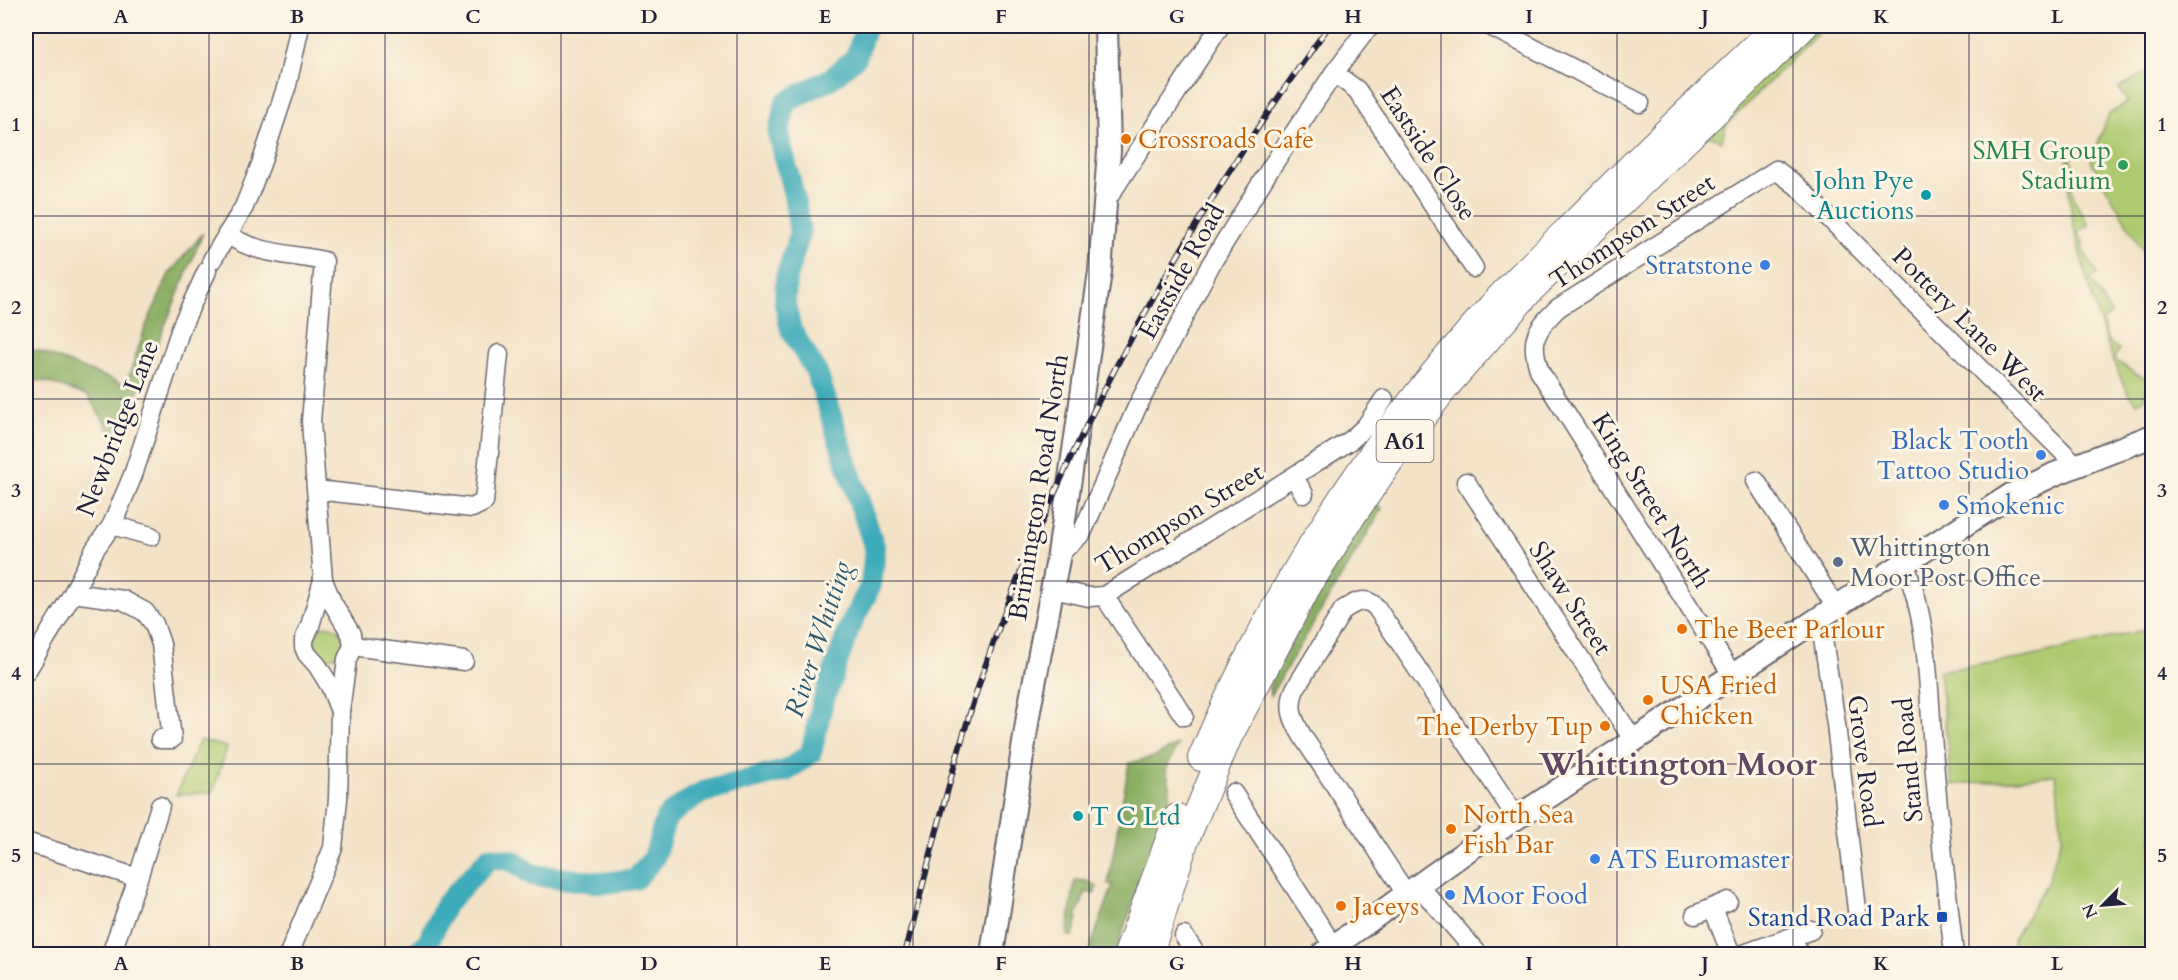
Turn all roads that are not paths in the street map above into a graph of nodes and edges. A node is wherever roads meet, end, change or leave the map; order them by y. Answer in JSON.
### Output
{"nodes":[{"id":1,"x":300,"y":26,"type":"edge"},
{"id":2,"x":1106,"y":26,"type":"edge"},
{"id":3,"x":1220,"y":26,"type":"edge"},
{"id":4,"x":1372,"y":26,"type":"edge"},
{"id":5,"x":1490,"y":26,"type":"edge"},
{"id":6,"x":1777,"y":26,"type":"edge"},
{"id":7,"x":1804,"y":26,"type":"edge"},
{"id":8,"x":1334,"y":73,"type":"junction"},
{"id":9,"x":1640,"y":103,"type":"dead end"},
{"id":10,"x":1776,"y":170,"type":"joint"},
{"id":11,"x":1105,"y":203,"type":"junction"},
{"id":12,"x":227,"y":234,"type":"junction"},
{"id":13,"x":1474,"y":268,"type":"dead end"},
{"id":14,"x":1534,"y":349,"type":"joint"},
{"id":15,"x":499,"y":354,"type":"dead end"},
{"id":16,"x":1384,"y":399,"type":"dead end"},
{"id":17,"x":2152,"y":436,"type":"edge"},
{"id":18,"x":2076,"y":465,"type":"junction"},
{"id":19,"x":1294,"y":477,"type":"junction"},
{"id":20,"x":1756,"y":481,"type":"dead end"},
{"id":21,"x":1467,"y":482,"type":"dead end"},
{"id":22,"x":317,"y":490,"type":"junction"},
{"id":23,"x":1304,"y":494,"type":"dead end"},
{"id":24,"x":112,"y":525,"type":"junction"},
{"id":25,"x":151,"y":536,"type":"dead end"},
{"id":26,"x":1059,"y":554,"type":"junction"},
{"id":27,"x":1904,"y":563,"type":"junction"},
{"id":28,"x":323,"y":579,"type":"junction"},
{"id":29,"x":1053,"y":589,"type":"junction"},
{"id":30,"x":73,"y":593,"type":"junction"},
{"id":31,"x":1104,"y":596,"type":"junction"},
{"id":32,"x":1828,"y":613,"type":"junction"},
{"id":33,"x":344,"y":624,"type":"junction"},
{"id":34,"x":310,"y":626,"type":"junction"},
{"id":35,"x":350,"y":652,"type":"junction"},
{"id":36,"x":464,"y":661,"type":"dead end"},
{"id":37,"x":317,"y":664,"type":"junction"},
{"id":38,"x":26,"y":672,"type":"edge"},
{"id":39,"x":1733,"y":676,"type":"junction"},
{"id":40,"x":340,"y":711,"type":"junction"},
{"id":41,"x":1184,"y":716,"type":"dead end"},
{"id":42,"x":160,"y":739,"type":"dead end"},
{"id":43,"x":1634,"y":741,"type":"junction"},
{"id":44,"x":1233,"y":793,"type":"dead end"},
{"id":45,"x":160,"y":806,"type":"dead end"},
{"id":46,"x":1517,"y":818,"type":"junction"},
{"id":47,"x":26,"y":842,"type":"edge"},
{"id":48,"x":138,"y":878,"type":"junction"},
{"id":49,"x":1413,"y":891,"type":"junction"},
{"id":50,"x":1857,"y":910,"type":"dead end"},
{"id":51,"x":1695,"y":915,"type":"dead end"},
{"id":52,"x":1811,"y":930,"type":"dead end"},
{"id":53,"x":1184,"y":936,"type":"dead end"},
{"id":54,"x":1796,"y":946,"type":"edge"},
{"id":55,"x":1330,"y":952,"type":"edge"},
{"id":56,"x":111,"y":954,"type":"edge"},
{"id":57,"x":289,"y":954,"type":"edge"},
{"id":58,"x":992,"y":954,"type":"edge"},
{"id":59,"x":1127,"y":954,"type":"edge"},
{"id":60,"x":1150,"y":954,"type":"edge"},
{"id":61,"x":1196,"y":954,"type":"edge"},
{"id":62,"x":1478,"y":954,"type":"edge"},
{"id":63,"x":1731,"y":954,"type":"edge"},
{"id":64,"x":1744,"y":954,"type":"edge"},
{"id":65,"x":1954,"y":954,"type":"edge"}],
"edges":[{"from":1,"to":12,"type":"street","name":"Newbridge Lane"},
{"from":2,"to":11,"type":"main road","name":"Brimington Road North"},
{"from":3,"to":11,"type":"street"},
{"from":4,"to":8,"type":"street","name":"Eastside Road"},
{"from":5,"to":9,"type":"street"},
{"from":6,"to":59,"type":"highway","number":"A61"},
{"from":7,"to":60,"type":"highway","number":"A61"},
{"from":8,"to":13,"type":"street","name":"Eastside Close"},
{"from":8,"to":26,"type":"street","name":"Eastside Road"},
{"from":10,"to":14,"type":"street","name":"Thompson Street"},
{"from":10,"to":18,"type":"street","name":"Pottery Lane West"},
{"from":11,"to":26,"type":"main road","name":"Brimington Road North"},
{"from":12,"to":22,"type":"street"},
{"from":12,"to":24,"type":"street","name":"Newbridge Lane"},
{"from":14,"to":39,"type":"street","name":"King Street North"},
{"from":15,"to":22,"type":"street"},
{"from":16,"to":19,"type":"street","name":"Thompson Street"},
{"from":17,"to":18,"type":"main road"},
{"from":18,"to":27,"type":"main road"},
{"from":19,"to":23,"type":"street","name":"Thompson Street"},
{"from":19,"to":31,"type":"street","name":"Thompson Street"},
{"from":20,"to":32,"type":"street"},
{"from":21,"to":43,"type":"street","name":"Shaw Street"},
{"from":22,"to":28,"type":"street"},
{"from":24,"to":25,"type":"street"},
{"from":24,"to":30,"type":"street","name":"Newbridge Lane"},
{"from":26,"to":29,"type":"main road","name":"Brimington Road North"},
{"from":27,"to":32,"type":"main road"},
{"from":27,"to":65,"type":"street","name":"Stand Road"},
{"from":28,"to":33,"type":"street"},
{"from":28,"to":34,"type":"street"},
{"from":29,"to":31,"type":"street","name":"Thompson Street"},
{"from":29,"to":58,"type":"main road","name":"Brimington Road North"},
{"from":30,"to":38,"type":"street","name":"Newbridge Lane"},
{"from":30,"to":42,"type":"street"},
{"from":31,"to":41,"type":"street"},
{"from":32,"to":39,"type":"main road"},
{"from":32,"to":50,"type":"street","name":"Grove Road"},
{"from":33,"to":34,"type":"street"},
{"from":33,"to":35,"type":"street"},
{"from":34,"to":37,"type":"street"},
{"from":35,"to":36,"type":"street"},
{"from":35,"to":37,"type":"street"},
{"from":35,"to":40,"type":"street"},
{"from":37,"to":40,"type":"street"},
{"from":39,"to":43,"type":"main road"},
{"from":40,"to":57,"type":"street"},
{"from":43,"to":46,"type":"main road"},
{"from":44,"to":55,"type":"street"},
{"from":45,"to":48,"type":"street"},
{"from":46,"to":49,"type":"main road"},
{"from":46,"to":49,"type":"street"},
{"from":47,"to":48,"type":"street"},
{"from":48,"to":56,"type":"street"},
{"from":49,"to":55,"type":"main road"},
{"from":49,"to":62,"type":"street"},
{"from":51,"to":63,"type":"street"},
{"from":52,"to":54,"type":"street"},
{"from":53,"to":61,"type":"street"},
{"from":54,"to":64,"type":"street"}]}
